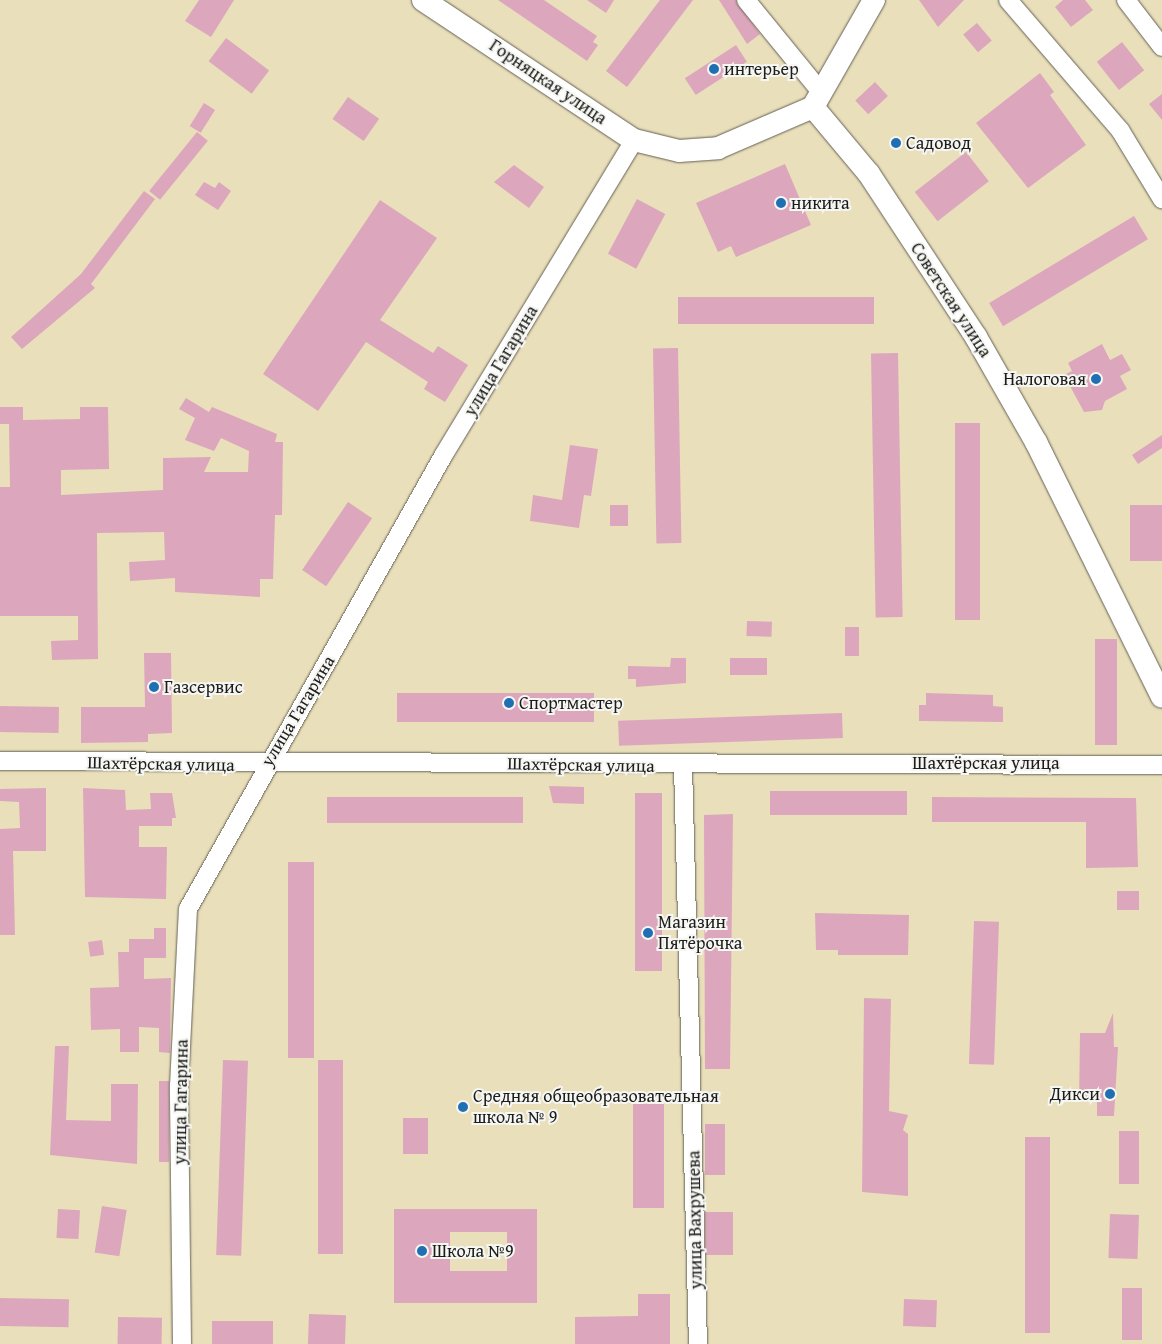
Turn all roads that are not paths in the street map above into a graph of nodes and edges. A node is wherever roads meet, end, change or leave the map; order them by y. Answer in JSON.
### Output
{"nodes":[{"id":1,"x":423,"y":0,"type":"edge"},
{"id":2,"x":746,"y":0,"type":"edge"},
{"id":3,"x":874,"y":0,"type":"edge"},
{"id":4,"x":1008,"y":0,"type":"edge"},
{"id":5,"x":1126,"y":0,"type":"edge"},
{"id":6,"x":1162,"y":47,"type":"edge"},
{"id":7,"x":817,"y":100,"type":"junction"},
{"id":8,"x":634,"y":140,"type":"junction"},
{"id":9,"x":1162,"y":199,"type":"edge"},
{"id":10,"x":1162,"y":697,"type":"edge"},
{"id":11,"x":0,"y":761,"type":"edge"},
{"id":12,"x":265,"y":765,"type":"junction"},
{"id":13,"x":683,"y":765,"type":"junction"},
{"id":14,"x":1162,"y":765,"type":"edge"},
{"id":15,"x":182,"y":1344,"type":"edge"},
{"id":16,"x":698,"y":1344,"type":"edge"}],
"edges":[{"from":1,"to":8,"type":"main road","name":"Горняцкая улица"},
{"from":2,"to":7,"type":"street","name":"Советская улица"},
{"from":3,"to":7,"type":"main road"},
{"from":4,"to":9,"type":"street"},
{"from":5,"to":6,"type":"street"},
{"from":7,"to":8,"type":"main road","name":"Горняцкая улица"},
{"from":7,"to":10,"type":"main road","name":"Советская улица"},
{"from":8,"to":12,"type":"street","name":"улица Гагарина"},
{"from":11,"to":12,"type":"street","name":"Шахтёрская улица"},
{"from":12,"to":13,"type":"street","name":"Шахтёрская улица"},
{"from":12,"to":15,"type":"street","name":"улица Гагарина"},
{"from":13,"to":14,"type":"street","name":"Шахтёрская улица"},
{"from":13,"to":16,"type":"street","name":"улица Вахрушева"}]}
